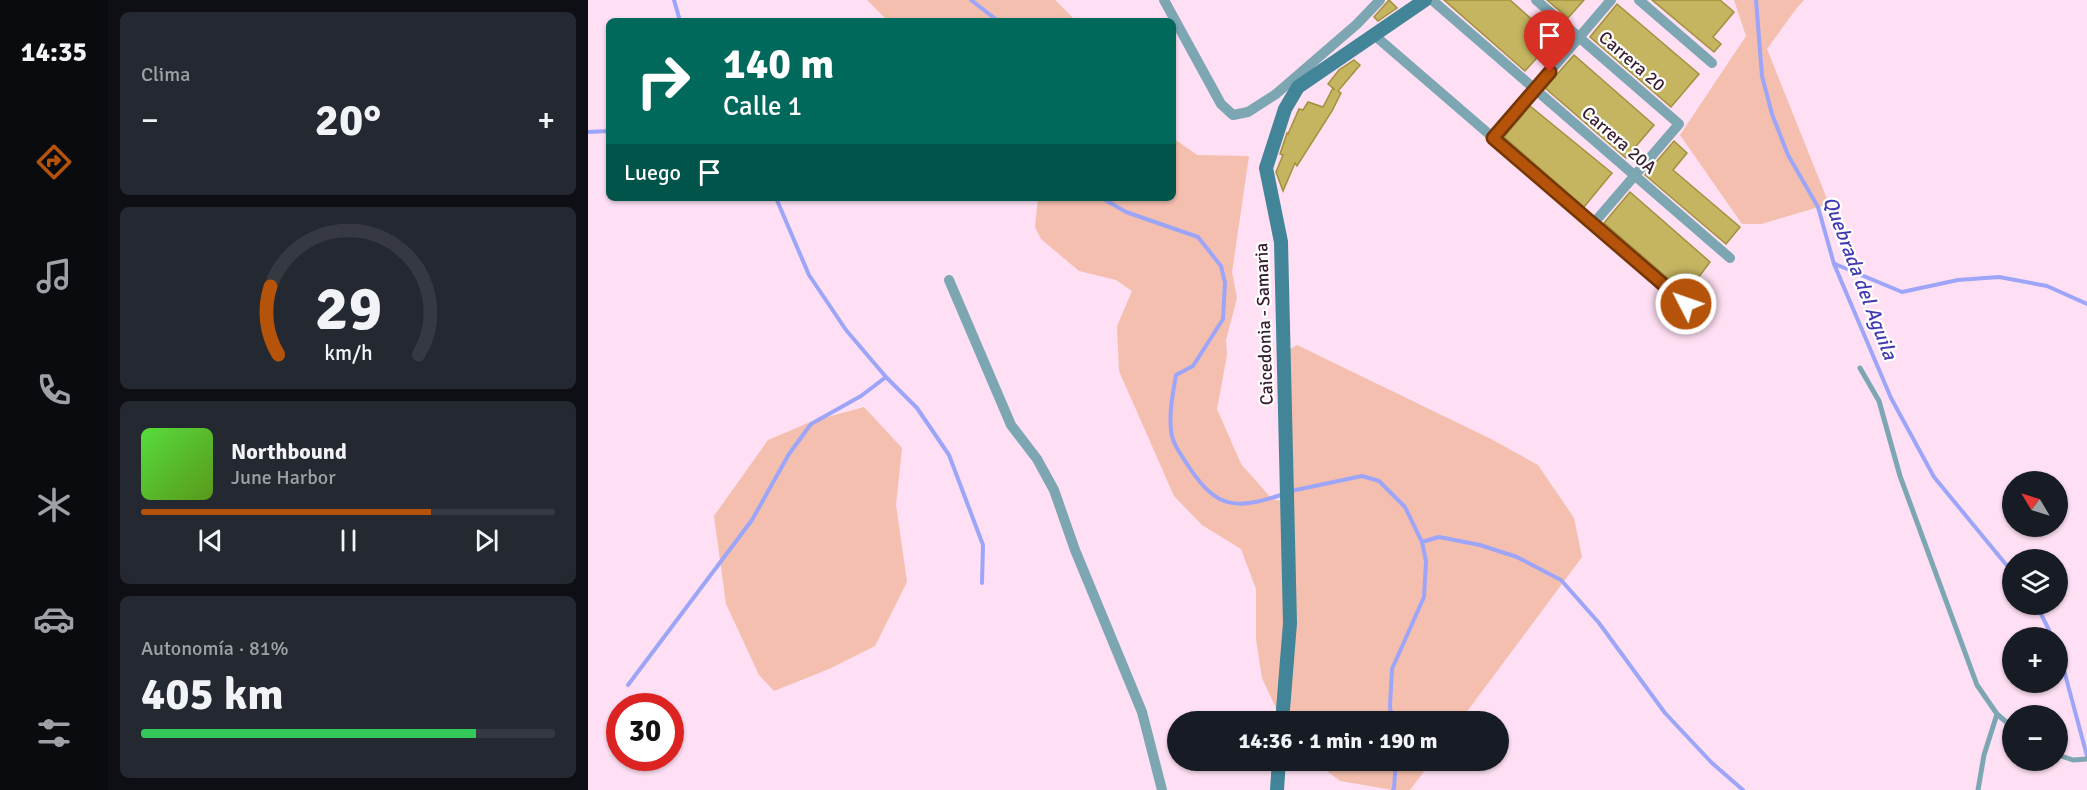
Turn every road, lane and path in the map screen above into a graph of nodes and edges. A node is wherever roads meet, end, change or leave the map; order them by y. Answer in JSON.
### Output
{"nodes":[{"id":1,"x":1164,"y":0,"type":"edge"},
{"id":2,"x":1380,"y":0,"type":"edge"},
{"id":3,"x":1425,"y":0,"type":"edge"},
{"id":4,"x":1432,"y":0,"type":"edge"},
{"id":5,"x":1536,"y":0,"type":"edge"},
{"id":6,"x":1611,"y":0,"type":"edge"},
{"id":7,"x":1639,"y":0,"type":"edge"},
{"id":8,"x":1174,"y":18,"type":"edge"},
{"id":9,"x":1176,"y":22,"type":"edge"},
{"id":10,"x":1373,"y":34,"type":"junction"},
{"id":11,"x":1579,"y":38,"type":"junction"},
{"id":12,"x":1712,"y":63,"type":"dead end"},
{"id":13,"x":1535,"y":89,"type":"junction"},
{"id":14,"x":1493,"y":138,"type":"junction"},
{"id":15,"x":1634,"y":176,"type":"junction"},
{"id":16,"x":1593,"y":224,"type":"junction"},
{"id":17,"x":1730,"y":258,"type":"dead end"},
{"id":18,"x":949,"y":280,"type":"dead end"},
{"id":19,"x":1686,"y":304,"type":"dead end"},
{"id":20,"x":1860,"y":368,"type":"dead end"},
{"id":21,"x":1283,"y":711,"type":"edge"},
{"id":22,"x":1997,"y":714,"type":"junction"},
{"id":23,"x":2002,"y":718,"type":"edge"},
{"id":24,"x":2068,"y":758,"type":"edge"},
{"id":25,"x":2087,"y":759,"type":"edge"},
{"id":26,"x":1278,"y":771,"type":"edge"},
{"id":27,"x":1162,"y":790,"type":"edge"},
{"id":28,"x":1277,"y":790,"type":"edge"},
{"id":29,"x":1978,"y":790,"type":"edge"}],
"edges":[{"from":1,"to":8,"type":"street"},
{"from":2,"to":9,"type":"street"},
{"from":3,"to":10,"type":"street","name":"Caicedonia - Samaria"},
{"from":4,"to":13,"type":"street","name":"Carrera 20A"},
{"from":5,"to":11,"type":"street","name":"Carrera 20"},
{"from":6,"to":11,"type":"street"},
{"from":7,"to":12,"type":"street"},
{"from":10,"to":14,"type":"street"},
{"from":10,"to":21,"type":"street","name":"Caicedonia - Samaria"},
{"from":11,"to":13,"type":"street"},
{"from":11,"to":15,"type":"street","name":"Carrera 20"},
{"from":13,"to":14,"type":"street"},
{"from":13,"to":15,"type":"street","name":"Carrera 20A"},
{"from":14,"to":16,"type":"street"},
{"from":15,"to":16,"type":"street"},
{"from":15,"to":17,"type":"street","name":"Carrera 20A"},
{"from":16,"to":19,"type":"street"},
{"from":18,"to":27,"type":"street"},
{"from":20,"to":22,"type":"lane"},
{"from":22,"to":23,"type":"lane"},
{"from":22,"to":29,"type":"lane"},
{"from":24,"to":25,"type":"lane"},
{"from":26,"to":28,"type":"street"}]}
